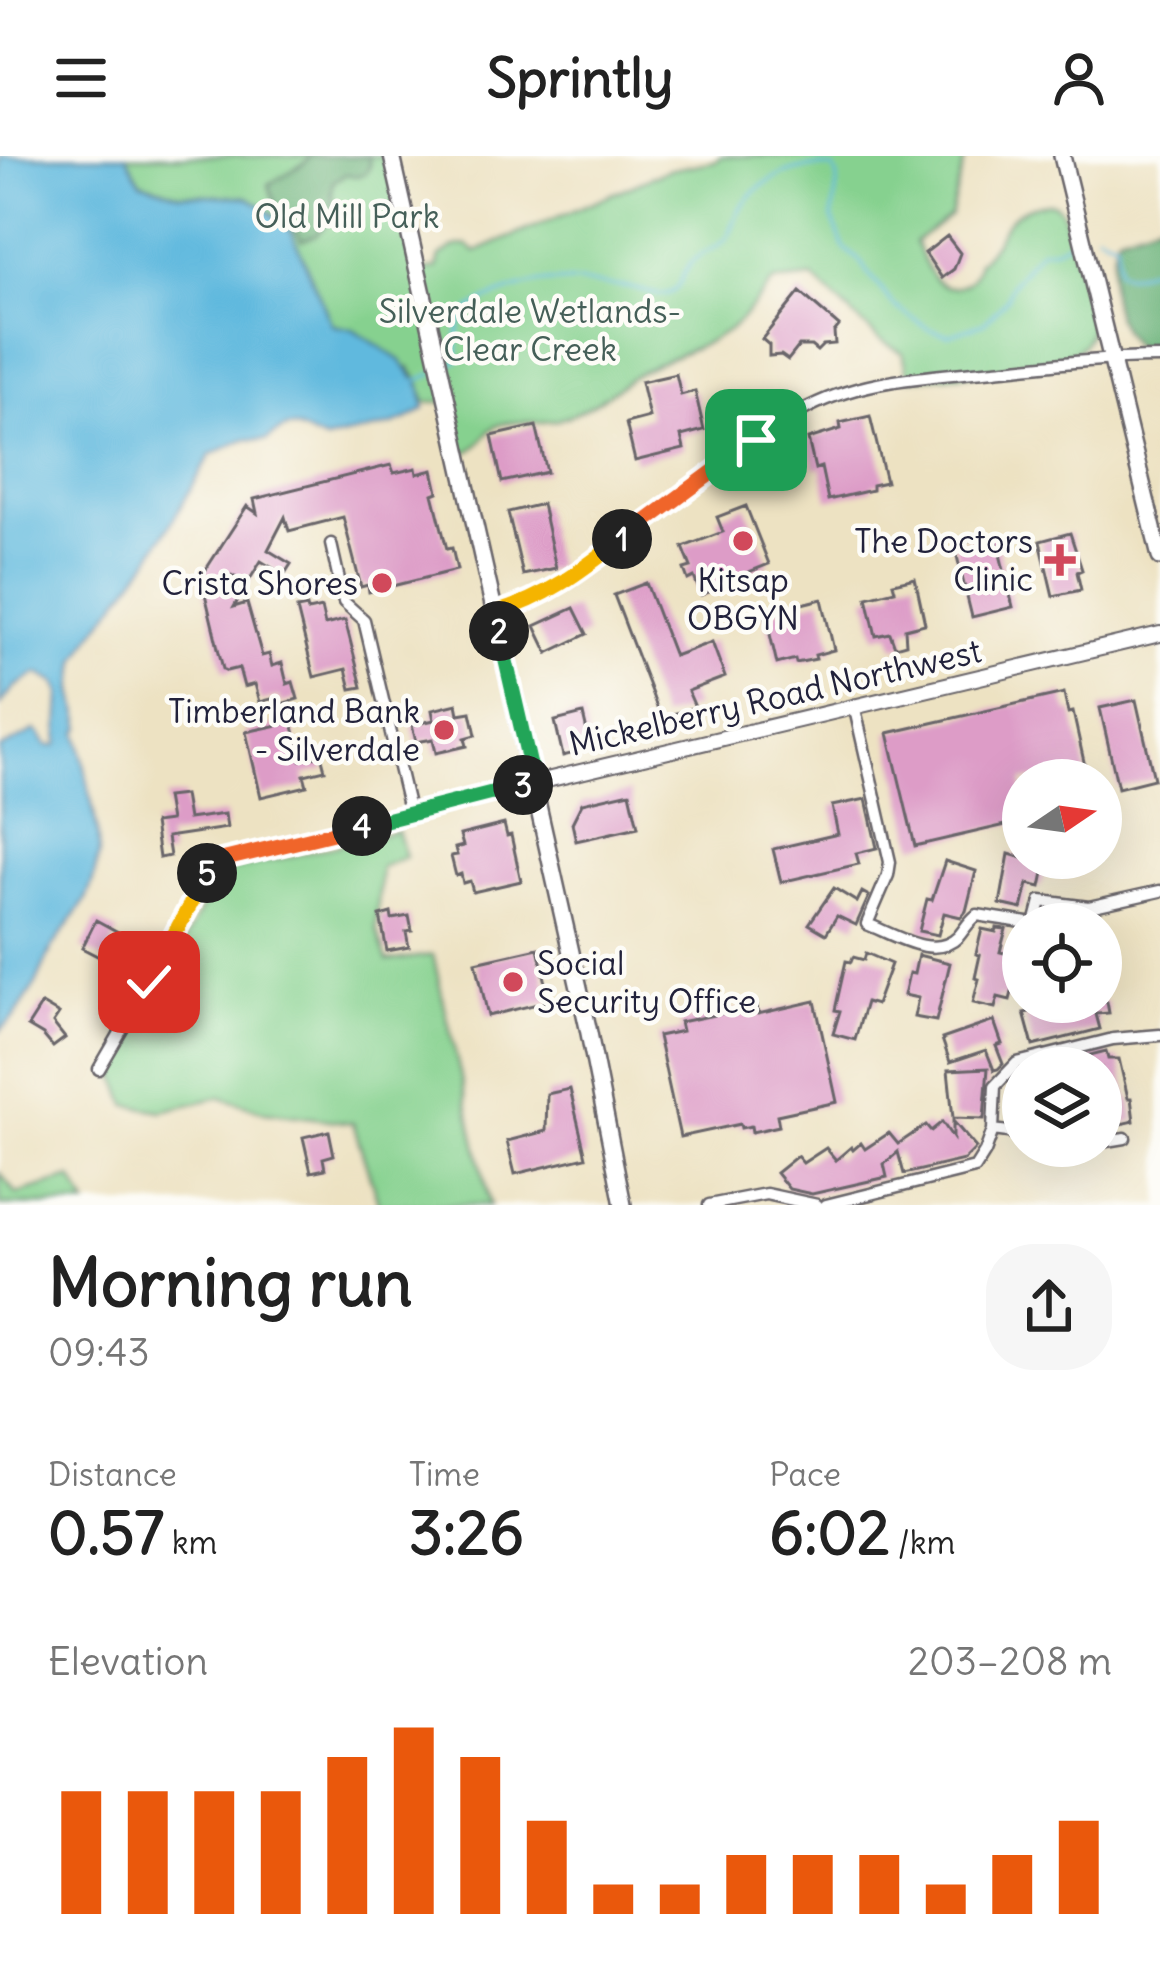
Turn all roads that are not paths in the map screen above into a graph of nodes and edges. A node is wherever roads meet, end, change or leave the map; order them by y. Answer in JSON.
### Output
{"nodes":[{"id":1,"x":392,"y":156,"type":"edge"},
{"id":2,"x":1062,"y":156,"type":"edge"},
{"id":3,"x":1112,"y":358,"type":"junction"},
{"id":4,"x":1160,"y":358,"type":"edge"},
{"id":5,"x":331,"y":544,"type":"dead end"},
{"id":6,"x":1160,"y":556,"type":"edge"},
{"id":7,"x":495,"y":613,"type":"junction"},
{"id":8,"x":1160,"y":634,"type":"edge"},
{"id":9,"x":854,"y":705,"type":"junction"},
{"id":10,"x":534,"y":783,"type":"junction"},
{"id":11,"x":410,"y":814,"type":"junction"},
{"id":12,"x":1160,"y":891,"type":"edge"},
{"id":13,"x":1110,"y":903,"type":"edge"},
{"id":14,"x":1002,"y":919,"type":"edge"},
{"id":15,"x":1160,"y":1035,"type":"edge"},
{"id":16,"x":99,"y":1069,"type":"dead end"},
{"id":17,"x":993,"y":1130,"type":"junction"},
{"id":18,"x":1002,"y":1131,"type":"edge"},
{"id":19,"x":1122,"y":1138,"type":"edge"},
{"id":20,"x":1125,"y":1138,"type":"dead end"},
{"id":21,"x":623,"y":1205,"type":"edge"},
{"id":22,"x":709,"y":1205,"type":"edge"},
{"id":23,"x":822,"y":1205,"type":"edge"}],
"edges":[{"from":1,"to":7,"type":"main road"},
{"from":2,"to":3,"type":"main road"},
{"from":3,"to":4,"type":"street"},
{"from":3,"to":6,"type":"main road"},
{"from":3,"to":7,"type":"street"},
{"from":5,"to":11,"type":"street"},
{"from":7,"to":10,"type":"main road"},
{"from":8,"to":9,"type":"street","name":"Mickelberry Road Northwest"},
{"from":9,"to":10,"type":"street","name":"Mickelberry Road Northwest"},
{"from":9,"to":14,"type":"street"},
{"from":10,"to":11,"type":"street","name":"Mickelberry Road Northwest"},
{"from":10,"to":21,"type":"main road"},
{"from":11,"to":16,"type":"street","name":"Mickelberry Road Northwest"},
{"from":12,"to":13,"type":"street"},
{"from":15,"to":17,"type":"street"},
{"from":17,"to":18,"type":"street"},
{"from":17,"to":23,"type":"street"},
{"from":19,"to":20,"type":"street"},
{"from":22,"to":23,"type":"street"}]}
